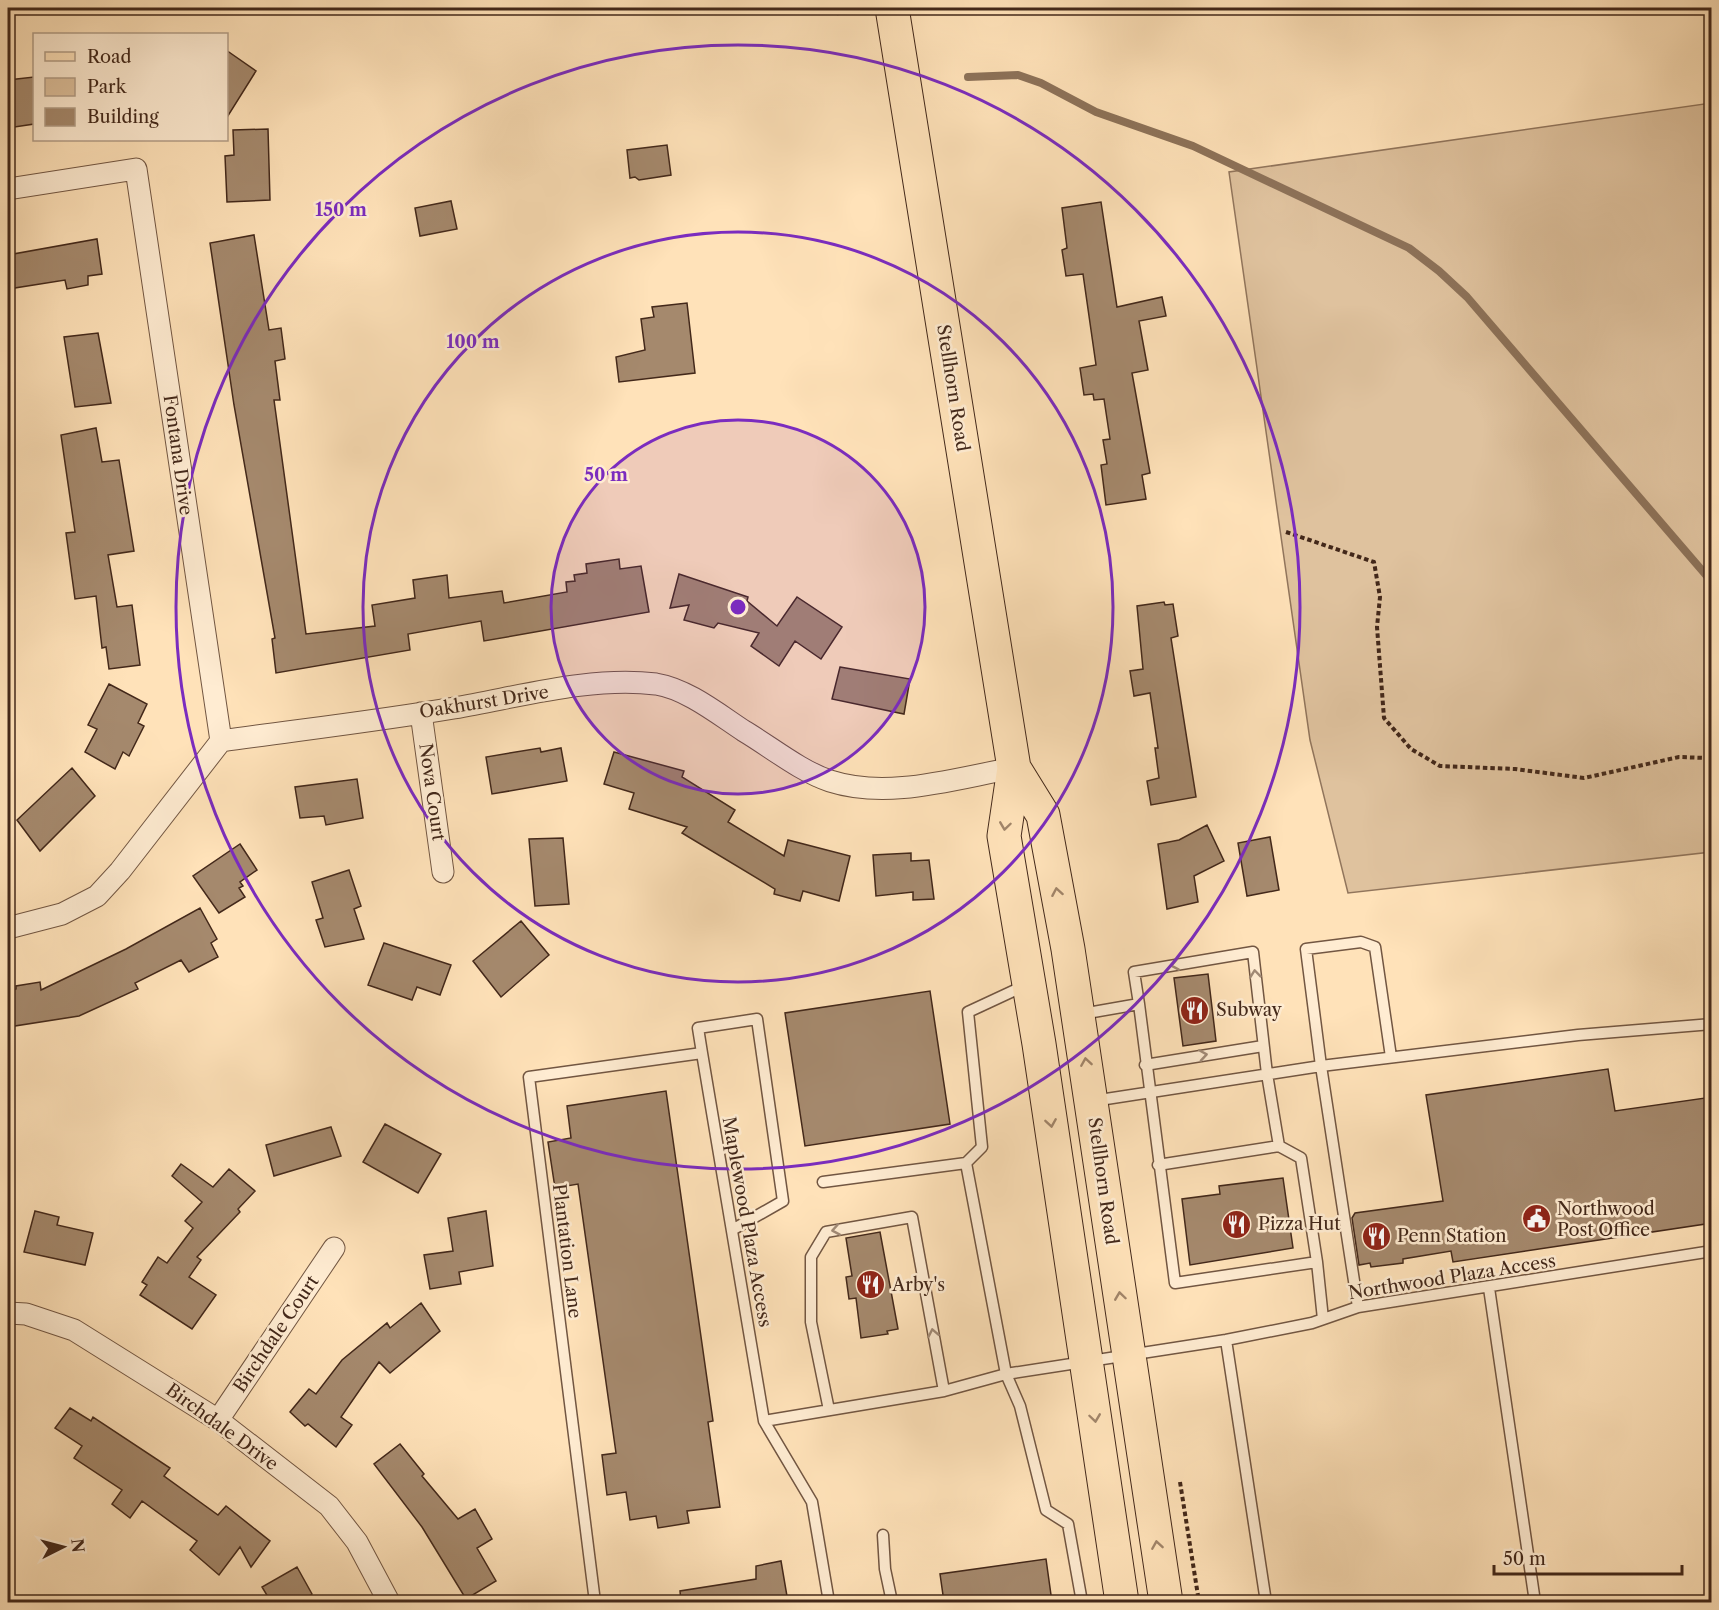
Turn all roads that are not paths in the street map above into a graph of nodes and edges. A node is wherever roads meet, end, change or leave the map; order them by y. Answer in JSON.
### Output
{"nodes":[{"id":1,"x":892,"y":8,"type":"edge"},
{"id":2,"x":8,"y":189,"type":"edge"},
{"id":3,"x":421,"y":713,"type":"junction"},
{"id":4,"x":221,"y":741,"type":"junction"},
{"id":5,"x":1014,"y":768,"type":"junction"},
{"id":6,"x":443,"y":872,"type":"dead end"},
{"id":7,"x":8,"y":928,"type":"edge"},
{"id":8,"x":1028,"y":984,"type":"junction"},
{"id":9,"x":1139,"y":1004,"type":"junction"},
{"id":10,"x":1078,"y":1015,"type":"junction"},
{"id":11,"x":1712,"y":1024,"type":"edge"},
{"id":12,"x":1263,"y":1046,"type":"junction"},
{"id":13,"x":702,"y":1053,"type":"junction"},
{"id":14,"x":1391,"y":1057,"type":"junction"},
{"id":15,"x":1145,"y":1065,"type":"junction"},
{"id":16,"x":1321,"y":1066,"type":"junction"},
{"id":17,"x":1267,"y":1074,"type":"junction"},
{"id":18,"x":1148,"y":1091,"type":"junction"},
{"id":19,"x":1092,"y":1101,"type":"junction"},
{"id":20,"x":1278,"y":1146,"type":"junction"},
{"id":21,"x":966,"y":1163,"type":"junction"},
{"id":22,"x":1158,"y":1165,"type":"junction"},
{"id":23,"x":823,"y":1182,"type":"dead end"},
{"id":24,"x":732,"y":1230,"type":"junction"},
{"id":25,"x":334,"y":1248,"type":"dead end"},
{"id":26,"x":1712,"y":1251,"type":"edge"},
{"id":27,"x":1317,"y":1262,"type":"junction"},
{"id":28,"x":1489,"y":1288,"type":"junction"},
{"id":29,"x":1358,"y":1306,"type":"junction"},
{"id":30,"x":8,"y":1313,"type":"edge"},
{"id":31,"x":1323,"y":1319,"type":"junction"},
{"id":32,"x":1226,"y":1340,"type":"junction"},
{"id":33,"x":1128,"y":1354,"type":"junction"},
{"id":34,"x":1087,"y":1360,"type":"junction"},
{"id":35,"x":1006,"y":1374,"type":"junction"},
{"id":36,"x":944,"y":1390,"type":"junction"},
{"id":37,"x":828,"y":1410,"type":"junction"},
{"id":38,"x":218,"y":1420,"type":"junction"},
{"id":39,"x":764,"y":1421,"type":"junction"},
{"id":40,"x":884,"y":1535,"type":"dead end"},
{"id":41,"x":389,"y":1602,"type":"edge"},
{"id":42,"x":595,"y":1602,"type":"edge"},
{"id":43,"x":829,"y":1602,"type":"edge"},
{"id":44,"x":892,"y":1602,"type":"edge"},
{"id":45,"x":1082,"y":1602,"type":"edge"},
{"id":46,"x":1122,"y":1602,"type":"edge"},
{"id":47,"x":1166,"y":1602,"type":"edge"},
{"id":48,"x":1266,"y":1602,"type":"edge"},
{"id":49,"x":1534,"y":1602,"type":"edge"}],
"edges":[{"from":1,"to":5,"type":"main road","name":"Stellhorn Road"},
{"from":2,"to":4,"type":"street","name":"Fontana Drive"},
{"from":3,"to":4,"type":"street","name":"Oakhurst Drive"},
{"from":3,"to":5,"type":"street","name":"Oakhurst Drive"},
{"from":3,"to":6,"type":"street","name":"Nova Court"},
{"from":4,"to":7,"type":"street"},
{"from":5,"to":8,"type":"main road","name":"Stellhorn Road","one_way":true},
{"from":10,"to":5,"type":"main road","name":"Stellhorn Road","one_way":true},
{"from":8,"to":21,"type":"lane"},
{"from":8,"to":34,"type":"main road","name":"Stellhorn Road","one_way":true},
{"from":9,"to":10,"type":"lane"},
{"from":12,"to":9,"type":"lane","one_way":true},
{"from":9,"to":15,"type":"lane"},
{"from":19,"to":10,"type":"main road","name":"Stellhorn Road","one_way":true},
{"from":11,"to":14,"type":"lane"},
{"from":15,"to":12,"type":"lane","one_way":true},
{"from":12,"to":17,"type":"lane"},
{"from":13,"to":24,"type":"lane","name":"Maplewood Plaza Access"},
{"from":13,"to":24,"type":"lane","name":"Maplewood Plaza Access"},
{"from":13,"to":42,"type":"lane","name":"Plantation Lane"},
{"from":14,"to":16,"type":"lane"},
{"from":14,"to":16,"type":"lane"},
{"from":15,"to":18,"type":"lane"},
{"from":16,"to":17,"type":"lane"},
{"from":16,"to":29,"type":"lane"},
{"from":17,"to":18,"type":"lane"},
{"from":17,"to":20,"type":"lane"},
{"from":18,"to":19,"type":"lane"},
{"from":18,"to":22,"type":"lane"},
{"from":33,"to":19,"type":"main road","name":"Stellhorn Road","one_way":true},
{"from":20,"to":22,"type":"lane"},
{"from":20,"to":27,"type":"lane"},
{"from":21,"to":23,"type":"lane"},
{"from":21,"to":35,"type":"lane"},
{"from":22,"to":27,"type":"lane"},
{"from":24,"to":39,"type":"lane","name":"Maplewood Plaza Access"},
{"from":25,"to":38,"type":"street","name":"Birchdale Court"},
{"from":26,"to":28,"type":"lane","name":"Northwood Plaza Access"},
{"from":27,"to":31,"type":"lane"},
{"from":28,"to":29,"type":"lane","name":"Northwood Plaza Access"},
{"from":28,"to":49,"type":"lane"},
{"from":29,"to":31,"type":"lane","name":"Northwood Plaza Access"},
{"from":30,"to":38,"type":"street","name":"Birchdale Drive"},
{"from":31,"to":32,"type":"lane","name":"Northwood Plaza Access"},
{"from":32,"to":33,"type":"lane","name":"Northwood Plaza Access"},
{"from":32,"to":48,"type":"lane"},
{"from":33,"to":34,"type":"lane"},
{"from":47,"to":33,"type":"main road","name":"Stellhorn Road","one_way":true},
{"from":34,"to":35,"type":"lane"},
{"from":34,"to":46,"type":"main road","name":"Stellhorn Road","one_way":true},
{"from":35,"to":36,"type":"lane"},
{"from":35,"to":45,"type":"lane"},
{"from":36,"to":37,"type":"lane"},
{"from":36,"to":37,"type":"lane","one_way":true},
{"from":37,"to":39,"type":"lane"},
{"from":38,"to":41,"type":"street","name":"Birchdale Drive"},
{"from":39,"to":43,"type":"lane","name":"Maplewood Plaza Access"},
{"from":40,"to":44,"type":"lane"}]}
